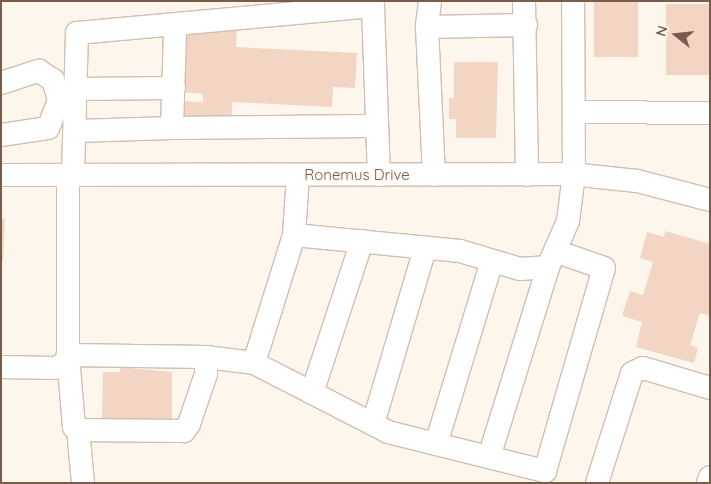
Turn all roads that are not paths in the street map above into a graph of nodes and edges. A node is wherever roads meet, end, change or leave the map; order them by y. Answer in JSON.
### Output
{"nodes":[{"id":1,"x":430,"y":1,"type":"edge"},
{"id":2,"x":524,"y":1,"type":"edge"},
{"id":3,"x":573,"y":1,"type":"edge"},
{"id":4,"x":180,"y":24,"type":"junction"},
{"id":5,"x":526,"y":25,"type":"junction"},
{"id":6,"x":427,"y":27,"type":"junction"},
{"id":7,"x":1,"y":83,"type":"edge"},
{"id":8,"x":174,"y":88,"type":"junction"},
{"id":9,"x":76,"y":89,"type":"junction"},
{"id":10,"x":574,"y":112,"type":"junction"},
{"id":11,"x":710,"y":113,"type":"edge"},
{"id":12,"x":172,"y":128,"type":"junction"},
{"id":13,"x":378,"y":131,"type":"junction"},
{"id":14,"x":74,"y":132,"type":"junction"},
{"id":15,"x":1,"y":135,"type":"edge"},
{"id":16,"x":574,"y":174,"type":"junction"},
{"id":17,"x":1,"y":175,"type":"edge"},
{"id":18,"x":71,"y":175,"type":"junction"},
{"id":19,"x":298,"y":175,"type":"junction"},
{"id":20,"x":379,"y":175,"type":"junction"},
{"id":21,"x":434,"y":175,"type":"junction"},
{"id":22,"x":527,"y":175,"type":"junction"},
{"id":23,"x":710,"y":200,"type":"edge"},
{"id":24,"x":294,"y":235,"type":"junction"},
{"id":25,"x":362,"y":241,"type":"junction"},
{"id":26,"x":425,"y":248,"type":"junction"},
{"id":27,"x":551,"y":259,"type":"junction"},
{"id":28,"x":492,"y":261,"type":"junction"},
{"id":29,"x":68,"y":355,"type":"junction"},
{"id":30,"x":206,"y":357,"type":"junction"},
{"id":31,"x":254,"y":363,"type":"junction"},
{"id":32,"x":1,"y":367,"type":"edge"},
{"id":33,"x":710,"y":388,"type":"edge"},
{"id":34,"x":312,"y":393,"type":"junction"},
{"id":35,"x":373,"y":424,"type":"junction"},
{"id":36,"x":78,"y":430,"type":"junction"},
{"id":37,"x":436,"y":444,"type":"junction"},
{"id":38,"x":489,"y":457,"type":"junction"},
{"id":39,"x":710,"y":477,"type":"edge"},
{"id":40,"x":82,"y":483,"type":"edge"},
{"id":41,"x":597,"y":483,"type":"edge"},
{"id":42,"x":708,"y":483,"type":"edge"}],
"edges":[{"from":1,"to":6,"type":"street"},
{"from":2,"to":5,"type":"street"},
{"from":3,"to":10,"type":"street"},
{"from":4,"to":8,"type":"street"},
{"from":4,"to":9,"type":"street"},
{"from":4,"to":13,"type":"street"},
{"from":5,"to":6,"type":"street"},
{"from":5,"to":22,"type":"street"},
{"from":6,"to":21,"type":"street"},
{"from":7,"to":15,"type":"street"},
{"from":8,"to":9,"type":"street"},
{"from":8,"to":12,"type":"street"},
{"from":9,"to":14,"type":"street"},
{"from":10,"to":11,"type":"street"},
{"from":10,"to":16,"type":"street"},
{"from":12,"to":13,"type":"street"},
{"from":12,"to":14,"type":"street"},
{"from":13,"to":20,"type":"street"},
{"from":14,"to":18,"type":"street"},
{"from":16,"to":22,"type":"street","name":"Ronemus Drive"},
{"from":16,"to":23,"type":"street","name":"Ronemus Drive"},
{"from":16,"to":27,"type":"street"},
{"from":17,"to":18,"type":"street","name":"Ronemus Drive"},
{"from":18,"to":19,"type":"street","name":"Ronemus Drive"},
{"from":18,"to":29,"type":"street"},
{"from":19,"to":20,"type":"street","name":"Ronemus Drive"},
{"from":19,"to":24,"type":"street"},
{"from":20,"to":21,"type":"street","name":"Ronemus Drive"},
{"from":21,"to":22,"type":"street","name":"Ronemus Drive"},
{"from":24,"to":25,"type":"street"},
{"from":24,"to":31,"type":"street"},
{"from":25,"to":26,"type":"street"},
{"from":25,"to":34,"type":"street"},
{"from":26,"to":28,"type":"street"},
{"from":26,"to":35,"type":"street"},
{"from":27,"to":28,"type":"street"},
{"from":27,"to":38,"type":"street"},
{"from":27,"to":38,"type":"street"},
{"from":28,"to":37,"type":"street"},
{"from":29,"to":30,"type":"street"},
{"from":29,"to":32,"type":"street"},
{"from":29,"to":36,"type":"street"},
{"from":30,"to":31,"type":"street"},
{"from":30,"to":36,"type":"street"},
{"from":31,"to":34,"type":"street"},
{"from":33,"to":41,"type":"street"},
{"from":34,"to":35,"type":"street"},
{"from":35,"to":37,"type":"street"},
{"from":36,"to":40,"type":"street"},
{"from":37,"to":38,"type":"street"},
{"from":39,"to":42,"type":"street"}]}
